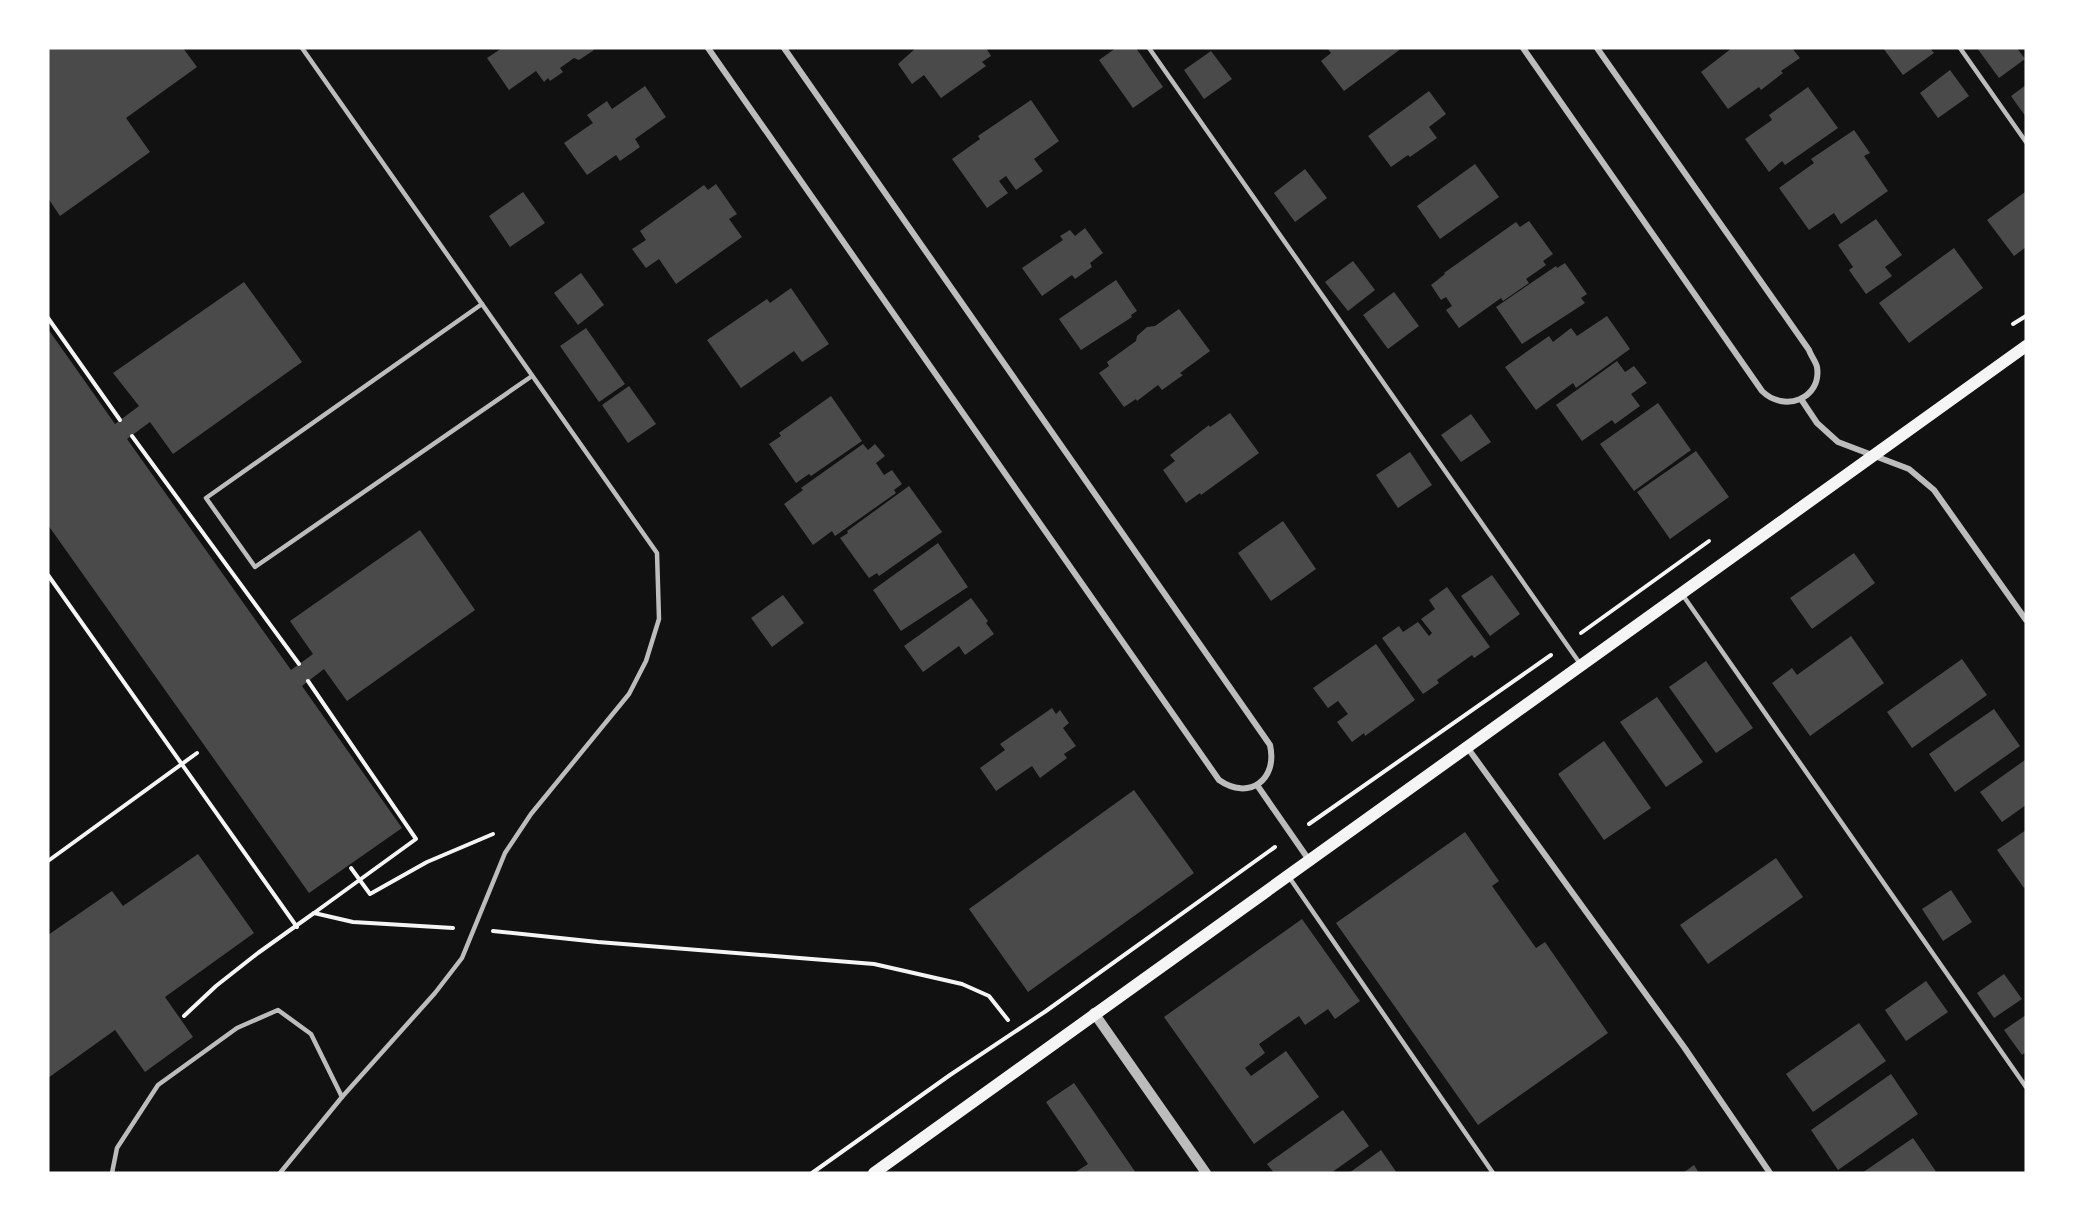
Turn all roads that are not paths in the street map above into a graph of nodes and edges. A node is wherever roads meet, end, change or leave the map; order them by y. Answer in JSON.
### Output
{"nodes":[{"id":1,"x":302,"y":48,"type":"edge"},
{"id":2,"x":708,"y":48,"type":"edge"},
{"id":3,"x":784,"y":48,"type":"edge"},
{"id":4,"x":1149,"y":48,"type":"edge"},
{"id":5,"x":1523,"y":48,"type":"edge"},
{"id":6,"x":1597,"y":48,"type":"edge"},
{"id":7,"x":1960,"y":48,"type":"edge"},
{"id":8,"x":2026,"y":142,"type":"edge"},
{"id":9,"x":482,"y":304,"type":"junction"},
{"id":10,"x":2026,"y":346,"type":"edge"},
{"id":11,"x":532,"y":376,"type":"junction"},
{"id":12,"x":1801,"y":399,"type":"junction"},
{"id":13,"x":1873,"y":457,"type":"junction"},
{"id":14,"x":1682,"y":594,"type":"junction"},
{"id":15,"x":2026,"y":620,"type":"edge"},
{"id":16,"x":1581,"y":666,"type":"junction"},
{"id":17,"x":1467,"y":747,"type":"junction"},
{"id":18,"x":1257,"y":785,"type":"junction"},
{"id":19,"x":1309,"y":860,"type":"junction"},
{"id":20,"x":1288,"y":874,"type":"junction"},
{"id":21,"x":1094,"y":1013,"type":"junction"},
{"id":22,"x":2026,"y":1087,"type":"edge"},
{"id":23,"x":342,"y":1097,"type":"junction"},
{"id":24,"x":112,"y":1173,"type":"edge"},
{"id":25,"x":280,"y":1173,"type":"edge"},
{"id":26,"x":874,"y":1173,"type":"edge"},
{"id":27,"x":1206,"y":1173,"type":"edge"},
{"id":28,"x":1493,"y":1173,"type":"edge"},
{"id":29,"x":1770,"y":1173,"type":"edge"}],
"edges":[{"from":1,"to":9,"type":"lane"},
{"from":2,"to":18,"type":"street"},
{"from":3,"to":18,"type":"street"},
{"from":4,"to":16,"type":"lane"},
{"from":5,"to":12,"type":"street"},
{"from":6,"to":12,"type":"street"},
{"from":7,"to":8,"type":"lane"},
{"from":9,"to":11,"type":"lane"},
{"from":9,"to":11,"type":"lane"},
{"from":10,"to":13,"type":"main road"},
{"from":11,"to":23,"type":"lane"},
{"from":12,"to":13,"type":"street"},
{"from":13,"to":14,"type":"main road"},
{"from":13,"to":15,"type":"street"},
{"from":14,"to":16,"type":"main road"},
{"from":14,"to":22,"type":"lane"},
{"from":16,"to":17,"type":"main road"},
{"from":17,"to":19,"type":"main road"},
{"from":17,"to":29,"type":"street"},
{"from":18,"to":19,"type":"street"},
{"from":19,"to":20,"type":"main road"},
{"from":20,"to":21,"type":"main road"},
{"from":20,"to":28,"type":"lane"},
{"from":21,"to":26,"type":"main road"},
{"from":21,"to":27,"type":"street"},
{"from":23,"to":24,"type":"lane"},
{"from":23,"to":25,"type":"lane"}]}
